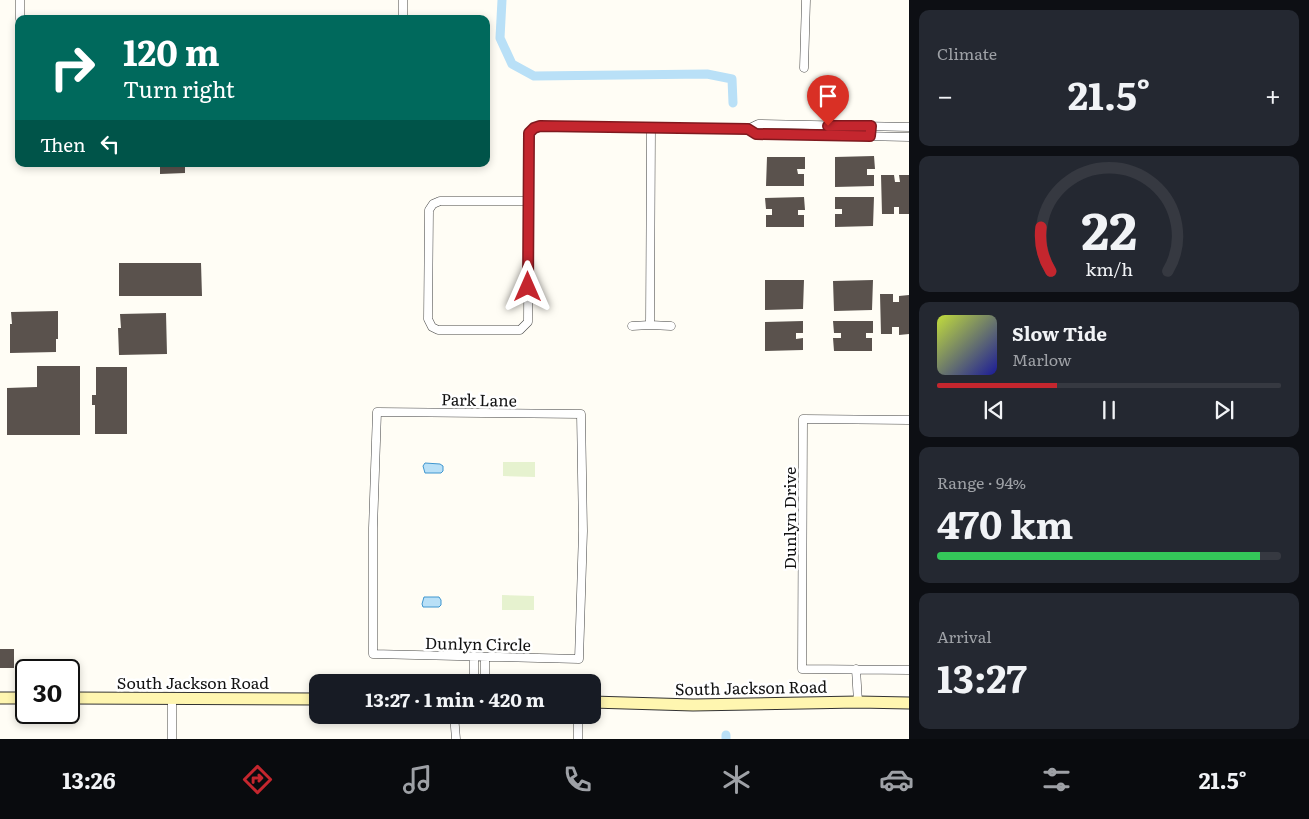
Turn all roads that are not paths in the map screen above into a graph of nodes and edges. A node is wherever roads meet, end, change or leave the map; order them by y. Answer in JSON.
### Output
{"nodes":[{"id":1,"x":20,"y":0,"type":"edge"},
{"id":2,"x":403,"y":0,"type":"edge"},
{"id":3,"x":806,"y":0,"type":"edge"},
{"id":4,"x":20,"y":15,"type":"edge"},
{"id":5,"x":403,"y":15,"type":"edge"},
{"id":6,"x":804,"y":68,"type":"dead end"},
{"id":7,"x":871,"y":126,"type":"junction"},
{"id":8,"x":909,"y":127,"type":"edge"},
{"id":9,"x":651,"y":128,"type":"junction"},
{"id":10,"x":748,"y":129,"type":"junction"},
{"id":11,"x":870,"y":136,"type":"junction"},
{"id":12,"x":909,"y":137,"type":"edge"},
{"id":13,"x":528,"y":201,"type":"junction"},
{"id":14,"x":650,"y":325,"type":"junction"},
{"id":15,"x":632,"y":326,"type":"dead end"},
{"id":16,"x":671,"y":326,"type":"dead end"},
{"id":17,"x":377,"y":412,"type":"joint"},
{"id":18,"x":581,"y":414,"type":"joint"},
{"id":19,"x":909,"y":420,"type":"edge"},
{"id":20,"x":474,"y":656,"type":"junction"},
{"id":21,"x":485,"y":657,"type":"junction"},
{"id":22,"x":856,"y":669,"type":"junction"},
{"id":23,"x":909,"y":670,"type":"edge"},
{"id":24,"x":474,"y":674,"type":"edge"},
{"id":25,"x":486,"y":674,"type":"edge"},
{"id":26,"x":0,"y":698,"type":"edge"},
{"id":27,"x":15,"y":698,"type":"edge"},
{"id":28,"x":80,"y":698,"type":"edge"},
{"id":29,"x":172,"y":698,"type":"junction"},
{"id":30,"x":309,"y":699,"type":"edge"},
{"id":31,"x":601,"y":702,"type":"edge"},
{"id":32,"x":858,"y":702,"type":"junction"},
{"id":33,"x":909,"y":703,"type":"edge"},
{"id":34,"x":455,"y":724,"type":"edge"},
{"id":35,"x":578,"y":724,"type":"edge"},
{"id":36,"x":172,"y":739,"type":"edge"},
{"id":37,"x":456,"y":739,"type":"edge"},
{"id":38,"x":578,"y":739,"type":"edge"}],
"edges":[{"from":1,"to":4,"type":"street"},
{"from":2,"to":5,"type":"street"},
{"from":3,"to":6,"type":"street"},
{"from":7,"to":8,"type":"street"},
{"from":7,"to":10,"type":"street"},
{"from":7,"to":11,"type":"street"},
{"from":9,"to":10,"type":"street"},
{"from":9,"to":13,"type":"street"},
{"from":9,"to":14,"type":"street"},
{"from":10,"to":11,"type":"street"},
{"from":11,"to":12,"type":"street"},
{"from":13,"to":13,"type":"street"},
{"from":14,"to":15,"type":"street"},
{"from":14,"to":16,"type":"street"},
{"from":17,"to":18,"type":"street","name":"Park Lane"},
{"from":17,"to":20,"type":"street","name":"Dunlyn Circle"},
{"from":18,"to":21,"type":"street","name":"Dunlyn Circle"},
{"from":19,"to":22,"type":"street","name":"Dunlyn Drive"},
{"from":20,"to":21,"type":"street","name":"Dunlyn Circle"},
{"from":20,"to":24,"type":"street"},
{"from":21,"to":25,"type":"street"},
{"from":22,"to":23,"type":"street","name":"Dunlyn Drive"},
{"from":22,"to":32,"type":"street"},
{"from":26,"to":27,"type":"main road"},
{"from":28,"to":29,"type":"main road","name":"South Jackson Road"},
{"from":29,"to":30,"type":"main road","name":"South Jackson Road"},
{"from":29,"to":36,"type":"street"},
{"from":31,"to":32,"type":"main road","name":"South Jackson Road"},
{"from":32,"to":33,"type":"main road","name":"South Jackson Road"},
{"from":34,"to":37,"type":"street"},
{"from":35,"to":38,"type":"street"}]}
